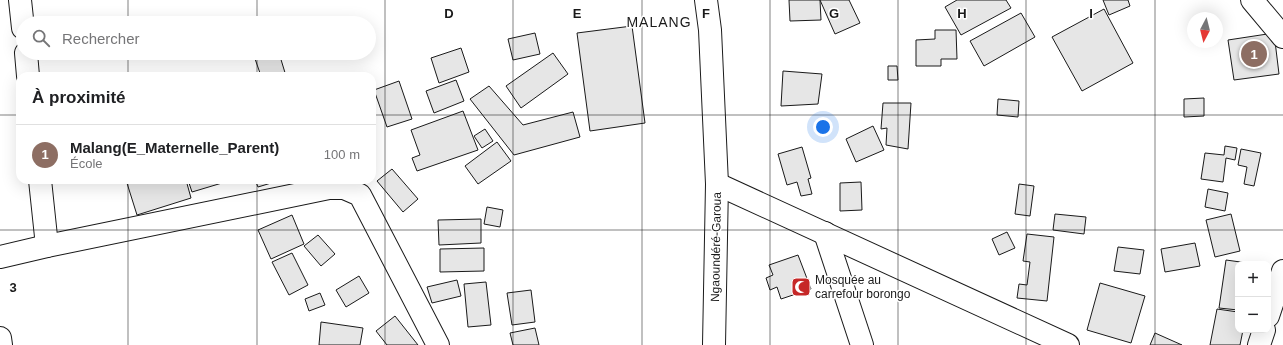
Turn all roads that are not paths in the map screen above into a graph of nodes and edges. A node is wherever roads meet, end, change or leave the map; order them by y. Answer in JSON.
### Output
{"nodes":[{"id":1,"x":20,"y":0,"type":"edge"},
{"id":2,"x":706,"y":0,"type":"edge"},
{"id":3,"x":714,"y":0,"type":"edge"},
{"id":4,"x":1252,"y":0,"type":"edge"},
{"id":5,"x":22,"y":16,"type":"edge"},
{"id":6,"x":710,"y":30,"type":"junction"},
{"id":7,"x":1283,"y":37,"type":"edge"},
{"id":8,"x":27,"y":60,"type":"edge"},
{"id":9,"x":28,"y":72,"type":"edge"},
{"id":10,"x":40,"y":184,"type":"edge"},
{"id":11,"x":717,"y":184,"type":"junction"},
{"id":12,"x":825,"y":233,"type":"junction"},
{"id":13,"x":47,"y":246,"type":"junction"},
{"id":14,"x":0,"y":257,"type":"edge"},
{"id":15,"x":1283,"y":270,"type":"edge"},
{"id":16,"x":1271,"y":307,"type":"edge"},
{"id":17,"x":1263,"y":333,"type":"edge"},
{"id":18,"x":0,"y":338,"type":"edge"},
{"id":19,"x":1,"y":345,"type":"edge"},
{"id":20,"x":438,"y":345,"type":"edge"},
{"id":21,"x":714,"y":345,"type":"edge"},
{"id":22,"x":862,"y":345,"type":"edge"},
{"id":23,"x":1068,"y":345,"type":"edge"},
{"id":24,"x":1259,"y":345,"type":"edge"}],
"edges":[{"from":1,"to":5,"type":"main road"},
{"from":2,"to":6,"type":"main road","name":"Ngaoundéré-Garoua"},
{"from":3,"to":6,"type":"main road","name":"Ngaoundéré-Garoua"},
{"from":4,"to":7,"type":"main road"},
{"from":6,"to":11,"type":"main road","name":"Ngaoundéré-Garoua"},
{"from":8,"to":9,"type":"main road"},
{"from":10,"to":13,"type":"main road"},
{"from":11,"to":12,"type":"main road"},
{"from":11,"to":21,"type":"main road","name":"Ngaoundéré-Garoua"},
{"from":12,"to":22,"type":"main road"},
{"from":12,"to":23,"type":"main road"},
{"from":13,"to":14,"type":"main road"},
{"from":13,"to":20,"type":"main road"},
{"from":15,"to":16,"type":"main road"},
{"from":17,"to":24,"type":"main road"},
{"from":18,"to":19,"type":"main road"}]}
